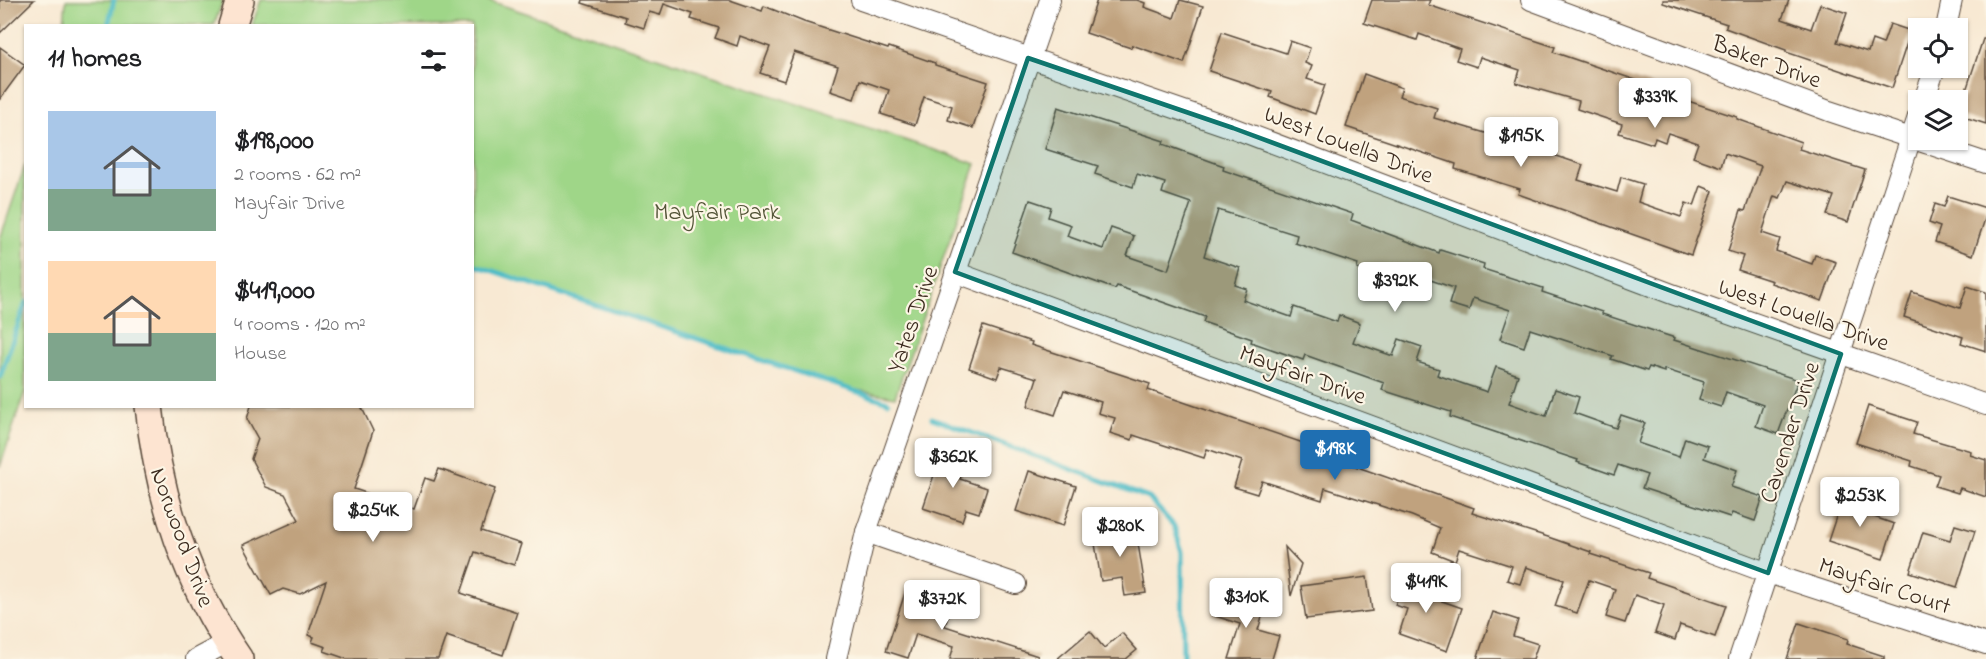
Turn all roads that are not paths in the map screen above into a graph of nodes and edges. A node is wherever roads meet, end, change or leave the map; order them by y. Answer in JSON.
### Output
{"nodes":[{"id":1,"x":240,"y":0,"type":"edge"},
{"id":2,"x":861,"y":0,"type":"edge"},
{"id":3,"x":1050,"y":0,"type":"edge"},
{"id":4,"x":1531,"y":0,"type":"edge"},
{"id":5,"x":1952,"y":0,"type":"edge"},
{"id":6,"x":1948,"y":18,"type":"edge"},
{"id":7,"x":233,"y":24,"type":"edge"},
{"id":8,"x":1028,"y":58,"type":"junction"},
{"id":9,"x":1908,"y":137,"type":"edge"},
{"id":10,"x":1908,"y":150,"type":"edge"},
{"id":11,"x":1948,"y":150,"type":"edge"},
{"id":12,"x":1986,"y":163,"type":"edge"},
{"id":13,"x":955,"y":272,"type":"junction"},
{"id":14,"x":1841,"y":354,"type":"junction"},
{"id":15,"x":1986,"y":405,"type":"edge"},
{"id":16,"x":148,"y":408,"type":"edge"},
{"id":17,"x":866,"y":532,"type":"junction"},
{"id":18,"x":1768,"y":573,"type":"junction"},
{"id":19,"x":1016,"y":584,"type":"dead end"},
{"id":20,"x":1986,"y":644,"type":"edge"},
{"id":21,"x":234,"y":651,"type":"edge"},
{"id":22,"x":196,"y":659,"type":"edge"},
{"id":23,"x":836,"y":659,"type":"edge"},
{"id":24,"x":1739,"y":659,"type":"edge"}],
"edges":[{"from":1,"to":7,"type":"main road"},
{"from":2,"to":8,"type":"street","name":"West Louella Drive"},
{"from":3,"to":8,"type":"street","name":"Yates Drive"},
{"from":4,"to":9,"type":"street","name":"Baker Drive"},
{"from":5,"to":6,"type":"street"},
{"from":8,"to":13,"type":"street","name":"Yates Drive"},
{"from":8,"to":14,"type":"street","name":"West Louella Drive"},
{"from":10,"to":14,"type":"street","name":"Cavender Drive"},
{"from":11,"to":12,"type":"street","name":"Baker Drive"},
{"from":13,"to":17,"type":"street","name":"Yates Drive"},
{"from":13,"to":18,"type":"street","name":"Mayfair Drive"},
{"from":14,"to":15,"type":"street","name":"West Louella Drive"},
{"from":14,"to":18,"type":"street","name":"Cavender Drive"},
{"from":16,"to":21,"type":"main road","name":"Norwood Drive"},
{"from":17,"to":19,"type":"street"},
{"from":17,"to":23,"type":"street","name":"Yates Drive"},
{"from":18,"to":20,"type":"street","name":"Mayfair Court"},
{"from":18,"to":24,"type":"street","name":"Cavender Drive"},
{"from":21,"to":22,"type":"street"}]}
